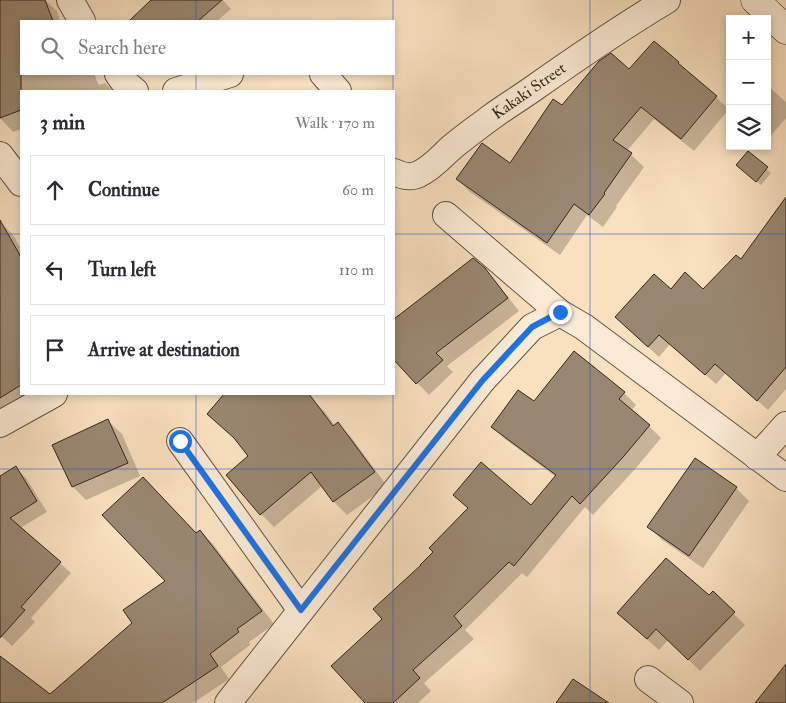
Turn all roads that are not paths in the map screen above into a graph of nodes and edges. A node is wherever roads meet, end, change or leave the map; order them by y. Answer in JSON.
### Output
{"nodes":[{"id":1,"x":70,"y":0,"type":"edge"},
{"id":2,"x":667,"y":0,"type":"edge"},
{"id":3,"x":755,"y":0,"type":"edge"},
{"id":4,"x":81,"y":20,"type":"edge"},
{"id":5,"x":786,"y":30,"type":"edge"},
{"id":6,"x":119,"y":75,"type":"edge"},
{"id":7,"x":227,"y":75,"type":"edge"},
{"id":8,"x":324,"y":75,"type":"edge"},
{"id":9,"x":134,"y":90,"type":"edge"},
{"id":10,"x":179,"y":90,"type":"edge"},
{"id":11,"x":337,"y":90,"type":"edge"},
{"id":12,"x":0,"y":155,"type":"edge"},
{"id":13,"x":395,"y":172,"type":"edge"},
{"id":14,"x":20,"y":182,"type":"edge"},
{"id":15,"x":446,"y":214,"type":"dead end"},
{"id":16,"x":560,"y":312,"type":"junction"},
{"id":17,"x":52,"y":395,"type":"edge"},
{"id":18,"x":0,"y":424,"type":"edge"},
{"id":19,"x":786,"y":425,"type":"edge"},
{"id":20,"x":180,"y":441,"type":"dead end"},
{"id":21,"x":757,"y":457,"type":"junction"},
{"id":22,"x":786,"y":478,"type":"edge"},
{"id":23,"x":301,"y":610,"type":"junction"},
{"id":24,"x":648,"y":679,"type":"dead end"},
{"id":25,"x":228,"y":703,"type":"edge"},
{"id":26,"x":680,"y":703,"type":"edge"}],
"edges":[{"from":1,"to":4,"type":"street"},
{"from":2,"to":13,"type":"street","name":"Kakaki Street"},
{"from":3,"to":5,"type":"street"},
{"from":6,"to":9,"type":"street"},
{"from":7,"to":10,"type":"street"},
{"from":8,"to":11,"type":"street"},
{"from":12,"to":14,"type":"street"},
{"from":15,"to":16,"type":"street"},
{"from":16,"to":21,"type":"street"},
{"from":16,"to":23,"type":"street"},
{"from":17,"to":18,"type":"street"},
{"from":19,"to":21,"type":"street"},
{"from":20,"to":23,"type":"street"},
{"from":21,"to":22,"type":"street"},
{"from":23,"to":25,"type":"street"},
{"from":24,"to":26,"type":"street"}]}
